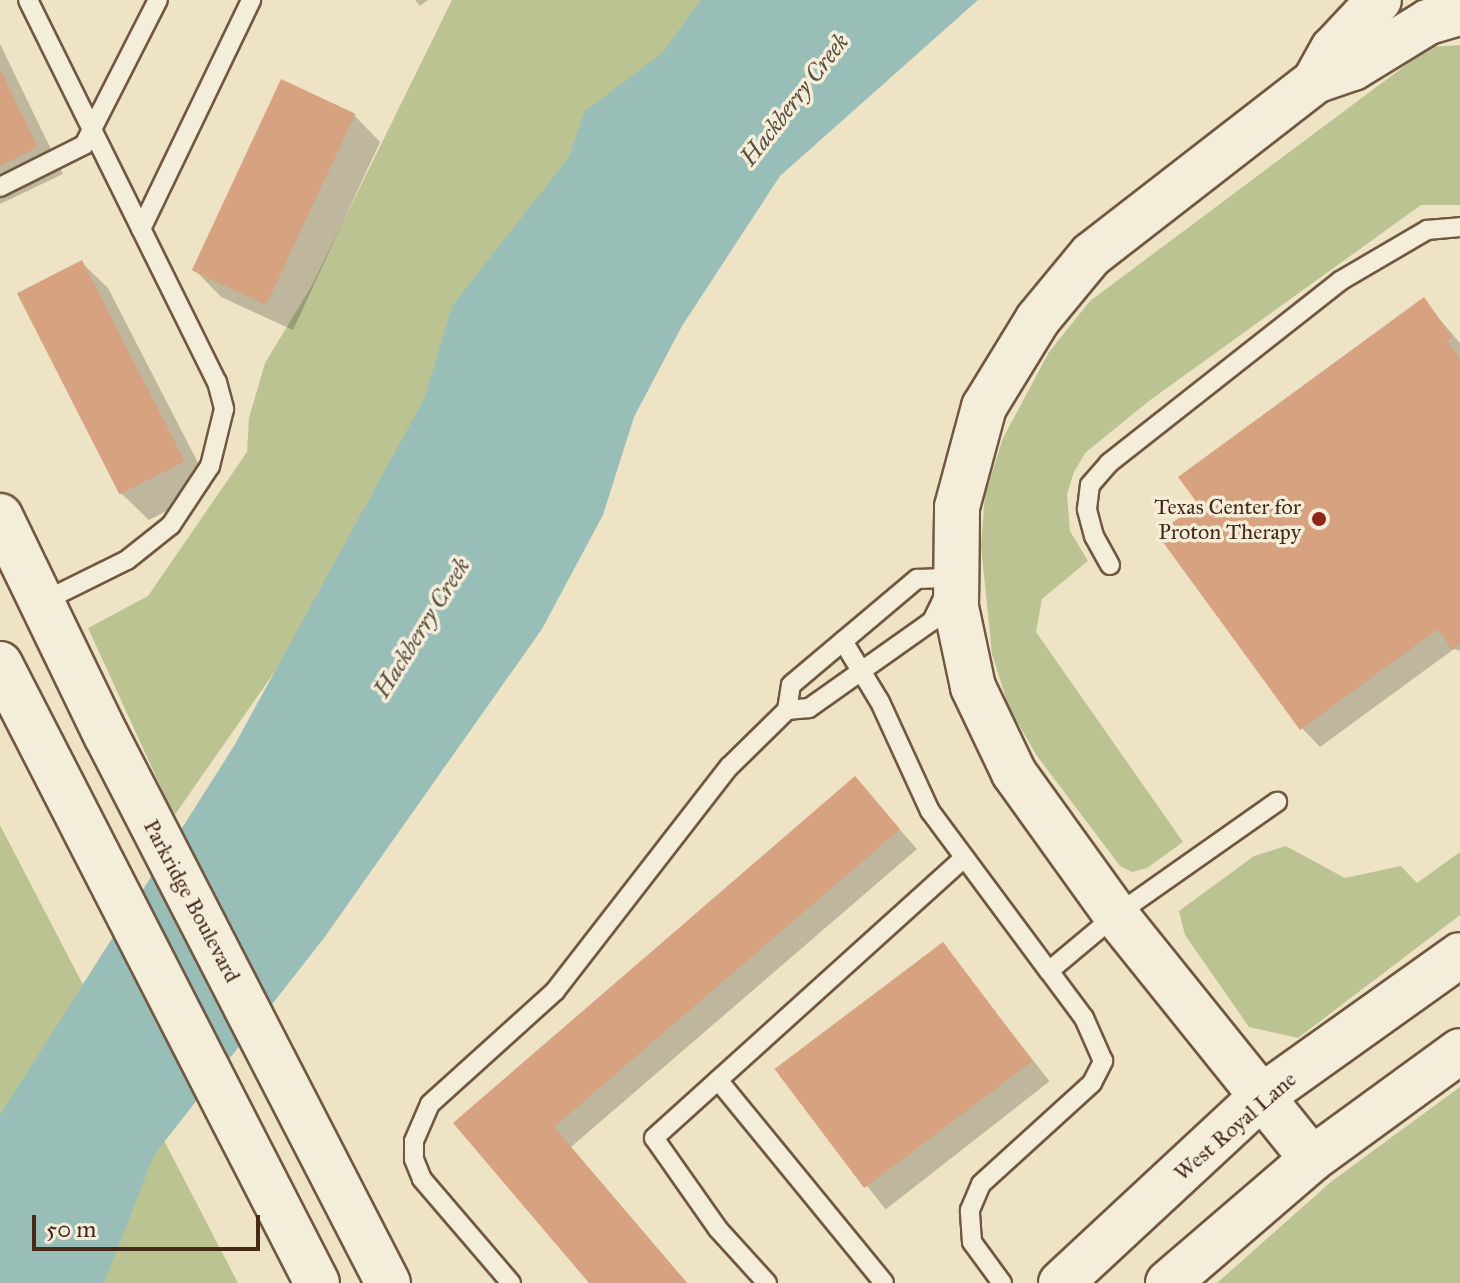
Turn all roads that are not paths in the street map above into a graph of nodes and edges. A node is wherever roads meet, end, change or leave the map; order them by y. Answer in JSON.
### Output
{"nodes":[{"id":1,"x":28,"y":0,"type":"edge"},
{"id":2,"x":158,"y":0,"type":"edge"},
{"id":3,"x":251,"y":0,"type":"edge"},
{"id":4,"x":1379,"y":0,"type":"edge"},
{"id":5,"x":1460,"y":13,"type":"edge"},
{"id":6,"x":1315,"y":81,"type":"junction"},
{"id":7,"x":93,"y":132,"type":"junction"},
{"id":8,"x":0,"y":187,"type":"edge"},
{"id":9,"x":1460,"y":227,"type":"edge"},
{"id":10,"x":141,"y":229,"type":"junction"},
{"id":11,"x":0,"y":516,"type":"edge"},
{"id":12,"x":1110,"y":565,"type":"dead end"},
{"id":13,"x":953,"y":578,"type":"junction"},
{"id":14,"x":42,"y":602,"type":"junction"},
{"id":15,"x":843,"y":641,"type":"junction"},
{"id":16,"x":0,"y":664,"type":"edge"},
{"id":17,"x":860,"y":668,"type":"junction"},
{"id":18,"x":787,"y":710,"type":"junction"},
{"id":19,"x":1277,"y":802,"type":"dead end"},
{"id":20,"x":964,"y":858,"type":"junction"},
{"id":21,"x":1116,"y":915,"type":"junction"},
{"id":22,"x":1460,"y":955,"type":"edge"},
{"id":23,"x":1049,"y":971,"type":"junction"},
{"id":24,"x":1460,"y":1051,"type":"edge"},
{"id":25,"x":718,"y":1080,"type":"junction"},
{"id":26,"x":1261,"y":1097,"type":"junction"},
{"id":27,"x":1312,"y":1159,"type":"junction"},
{"id":28,"x":317,"y":1283,"type":"edge"},
{"id":29,"x":388,"y":1283,"type":"edge"},
{"id":30,"x":511,"y":1283,"type":"edge"},
{"id":31,"x":767,"y":1283,"type":"edge"},
{"id":32,"x":884,"y":1283,"type":"edge"},
{"id":33,"x":1002,"y":1283,"type":"edge"},
{"id":34,"x":1061,"y":1283,"type":"edge"},
{"id":35,"x":1168,"y":1283,"type":"edge"}],
"edges":[{"from":1,"to":7,"type":"lane"},
{"from":2,"to":7,"type":"lane"},
{"from":3,"to":10,"type":"lane"},
{"from":4,"to":6,"type":"main road"},
{"from":5,"to":6,"type":"main road"},
{"from":6,"to":13,"type":"main road"},
{"from":7,"to":8,"type":"lane"},
{"from":7,"to":10,"type":"lane"},
{"from":9,"to":12,"type":"lane"},
{"from":10,"to":14,"type":"lane"},
{"from":11,"to":14,"type":"main road","name":"Parkridge Boulevard"},
{"from":13,"to":15,"type":"lane"},
{"from":13,"to":17,"type":"lane"},
{"from":13,"to":21,"type":"main road"},
{"from":14,"to":29,"type":"main road","name":"Parkridge Boulevard"},
{"from":15,"to":17,"type":"lane"},
{"from":15,"to":18,"type":"lane"},
{"from":16,"to":28,"type":"main road"},
{"from":17,"to":18,"type":"lane"},
{"from":17,"to":20,"type":"lane"},
{"from":18,"to":30,"type":"lane"},
{"from":19,"to":21,"type":"lane"},
{"from":20,"to":23,"type":"lane"},
{"from":20,"to":25,"type":"lane"},
{"from":21,"to":23,"type":"lane"},
{"from":21,"to":26,"type":"main road"},
{"from":22,"to":26,"type":"main road","name":"West Royal Lane"},
{"from":23,"to":33,"type":"lane"},
{"from":24,"to":27,"type":"main road"},
{"from":25,"to":31,"type":"lane"},
{"from":25,"to":32,"type":"lane"},
{"from":26,"to":27,"type":"main road"},
{"from":26,"to":34,"type":"main road","name":"West Royal Lane"},
{"from":27,"to":35,"type":"main road"}]}
